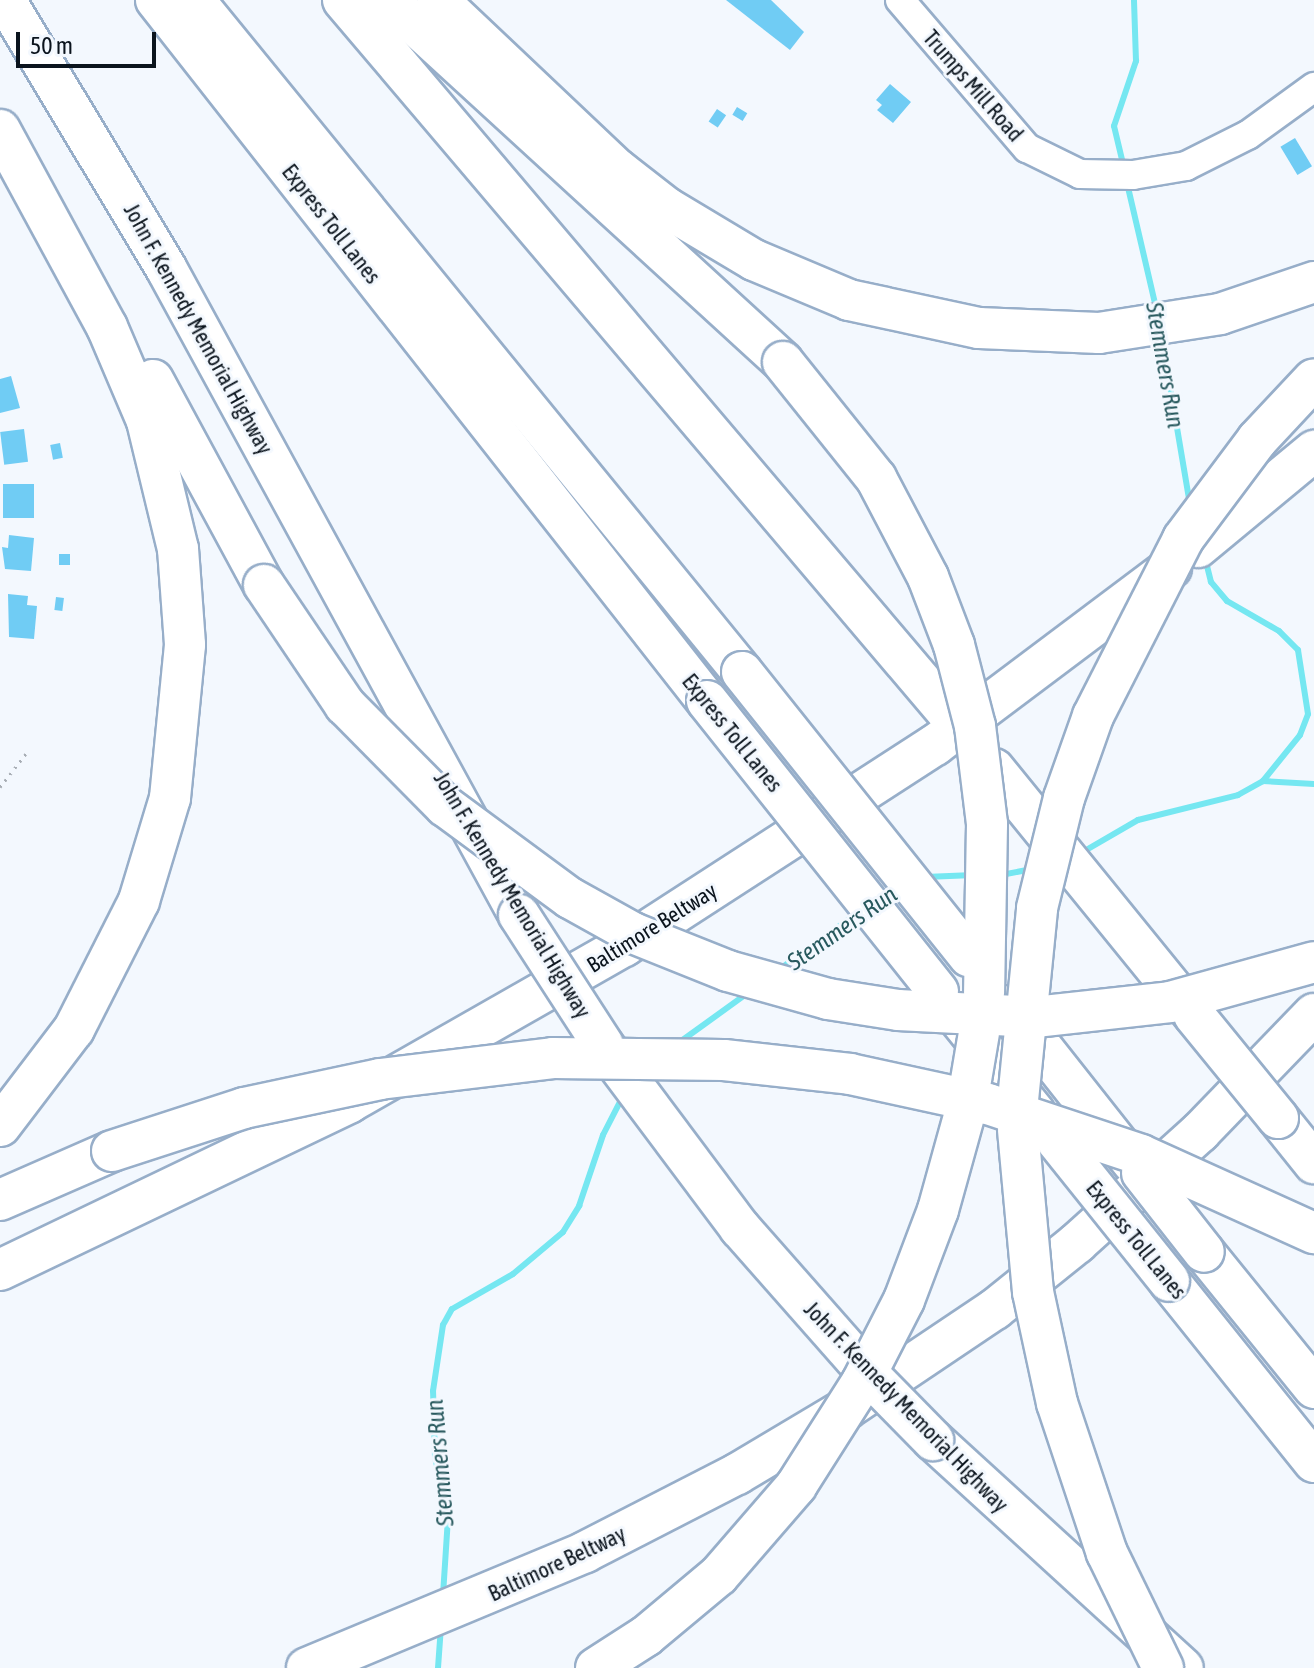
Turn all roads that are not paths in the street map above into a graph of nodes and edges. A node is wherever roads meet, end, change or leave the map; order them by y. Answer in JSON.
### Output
{"nodes":[{"id":1,"x":5,"y":0,"type":"edge"},
{"id":2,"x":156,"y":0,"type":"edge"},
{"id":3,"x":194,"y":0,"type":"edge"},
{"id":4,"x":343,"y":0,"type":"edge"},
{"id":5,"x":388,"y":0,"type":"edge"},
{"id":6,"x":438,"y":0,"type":"edge"},
{"id":7,"x":900,"y":0,"type":"edge"},
{"id":8,"x":1314,"y":87,"type":"edge"},
{"id":9,"x":0,"y":99,"type":"edge"},
{"id":10,"x":0,"y":130,"type":"edge"},
{"id":11,"x":1314,"y":282,"type":"edge"},
{"id":12,"x":1314,"y":379,"type":"edge"},
{"id":13,"x":1314,"y":451,"type":"edge"},
{"id":14,"x":1314,"y":962,"type":"edge"},
{"id":15,"x":1314,"y":1014,"type":"edge"},
{"id":16,"x":0,"y":1126,"type":"edge"},
{"id":17,"x":1314,"y":1163,"type":"edge"},
{"id":18,"x":0,"y":1200,"type":"edge"},
{"id":19,"x":1314,"y":1233,"type":"edge"},
{"id":20,"x":0,"y":1270,"type":"edge"},
{"id":21,"x":1314,"y":1388,"type":"edge"},
{"id":22,"x":1314,"y":1462,"type":"edge"},
{"id":23,"x":1174,"y":1665,"type":"edge"},
{"id":24,"x":307,"y":1668,"type":"edge"},
{"id":25,"x":596,"y":1668,"type":"edge"}],
"edges":[{"from":1,"to":23,"type":"highway","name":"John F. Kennedy Memorial Highway","bridge":true},
{"from":2,"to":22,"type":"highway","name":"Express Toll Lanes","bridge":true},
{"from":3,"to":21,"type":"highway","name":"Express Toll Lanes","bridge":true},
{"from":4,"to":17,"type":"highway","bridge":true},
{"from":5,"to":25,"type":"highway","bridge":true},
{"from":6,"to":11,"type":"highway"},
{"from":7,"to":8,"type":"street","name":"Trumps Mill Road"},
{"from":9,"to":14,"type":"highway","bridge":true},
{"from":10,"to":16,"type":"highway"},
{"from":12,"to":23,"type":"highway","bridge":true},
{"from":13,"to":20,"type":"highway","name":"Baltimore Beltway"},
{"from":15,"to":24,"type":"highway","name":"Baltimore Beltway"},
{"from":18,"to":19,"type":"highway","bridge":true}]}
